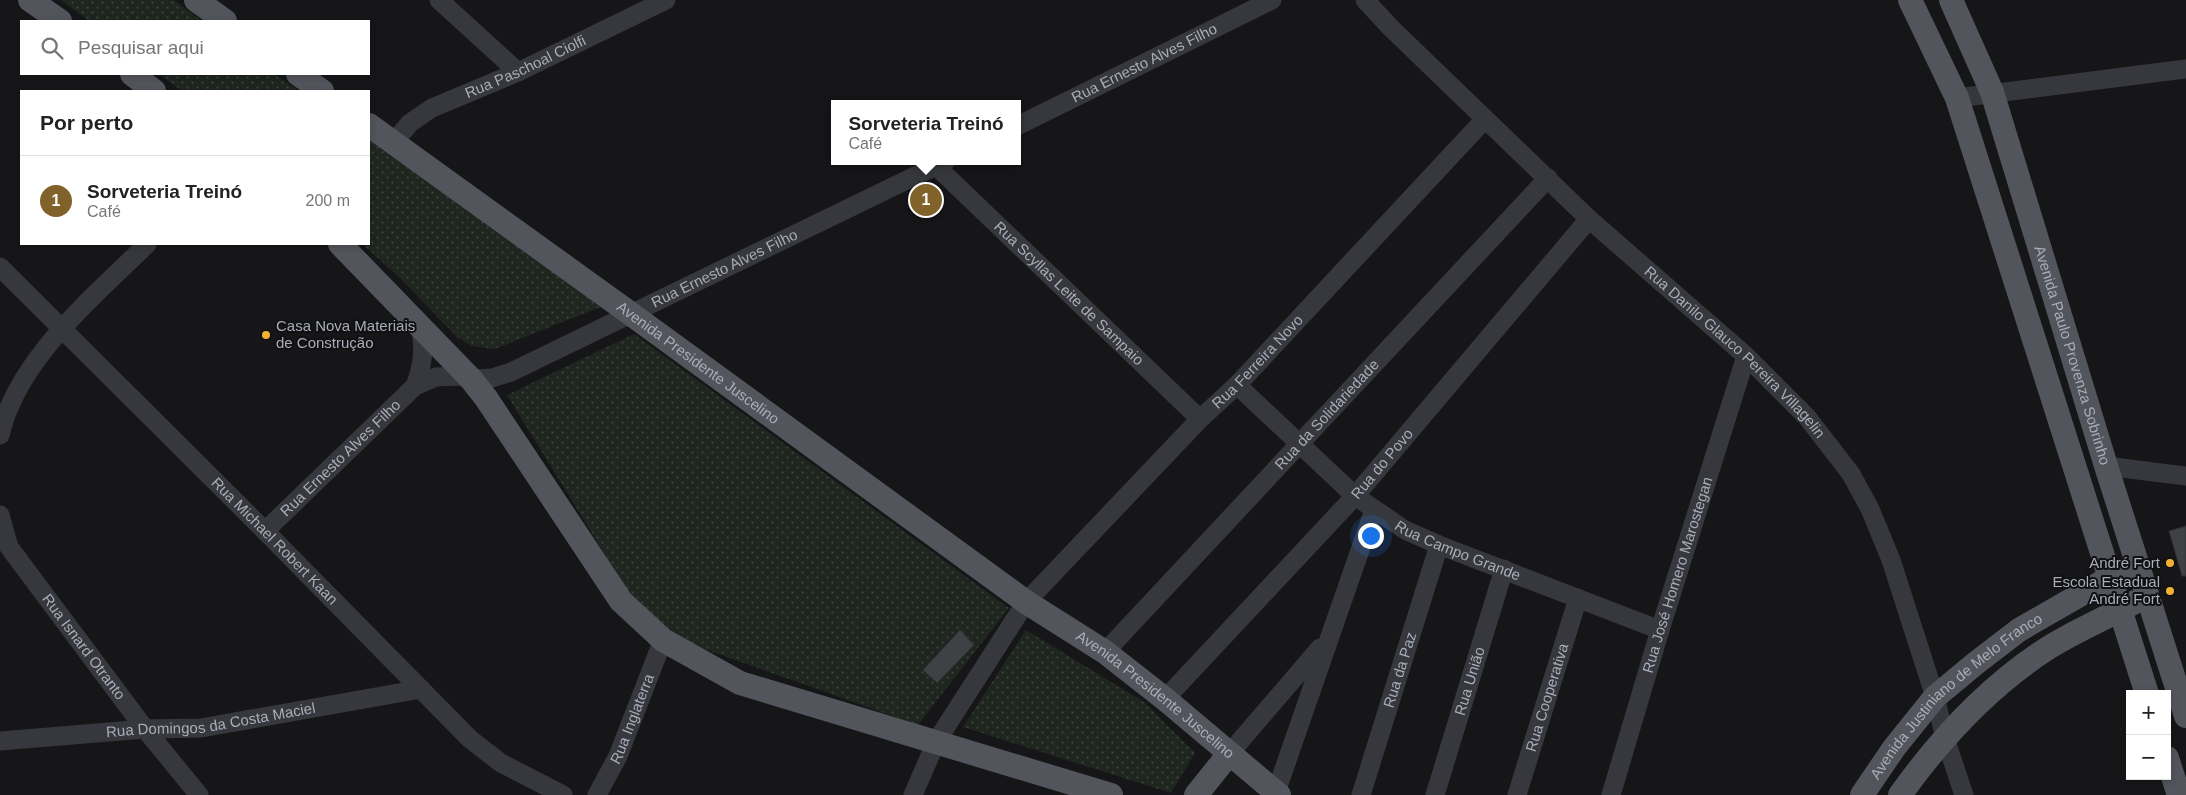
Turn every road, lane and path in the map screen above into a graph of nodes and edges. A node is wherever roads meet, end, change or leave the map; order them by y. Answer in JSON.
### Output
{"nodes":[{"id":1,"x":30,"y":0,"type":"edge"},
{"id":2,"x":196,"y":0,"type":"edge"},
{"id":3,"x":439,"y":0,"type":"edge"},
{"id":4,"x":666,"y":0,"type":"edge"},
{"id":5,"x":1272,"y":0,"type":"edge"},
{"id":6,"x":1365,"y":0,"type":"edge"},
{"id":7,"x":1910,"y":0,"type":"edge"},
{"id":8,"x":1951,"y":0,"type":"edge"},
{"id":9,"x":59,"y":20,"type":"edge"},
{"id":10,"x":224,"y":20,"type":"edge"},
{"id":11,"x":2186,"y":69,"type":"edge"},
{"id":12,"x":518,"y":72,"type":"junction"},
{"id":13,"x":133,"y":75,"type":"edge"},
{"id":14,"x":299,"y":75,"type":"edge"},
{"id":15,"x":153,"y":90,"type":"edge"},
{"id":16,"x":321,"y":90,"type":"edge"},
{"id":17,"x":1992,"y":92,"type":"junction"},
{"id":18,"x":1957,"y":98,"type":"junction"},
{"id":19,"x":1485,"y":119,"type":"junction"},
{"id":20,"x":1021,"y":124,"type":"edge"},
{"id":21,"x":370,"y":126,"type":"edge"},
{"id":22,"x":394,"y":143,"type":"junction"},
{"id":23,"x":940,"y":165,"type":"edge"},
{"id":24,"x":943,"y":165,"type":"edge"},
{"id":25,"x":1548,"y":178,"type":"junction"},
{"id":26,"x":1589,"y":219,"type":"junction"},
{"id":27,"x":146,"y":245,"type":"edge"},
{"id":28,"x":341,"y":245,"type":"edge"},
{"id":29,"x":0,"y":268,"type":"edge"},
{"id":30,"x":631,"y":314,"type":"junction"},
{"id":31,"x":420,"y":326,"type":"junction"},
{"id":32,"x":61,"y":330,"type":"junction"},
{"id":33,"x":1746,"y":356,"type":"junction"},
{"id":34,"x":470,"y":379,"type":"junction"},
{"id":35,"x":415,"y":386,"type":"junction"},
{"id":36,"x":1237,"y":386,"type":"junction"},
{"id":37,"x":1200,"y":419,"type":"junction"},
{"id":38,"x":0,"y":435,"type":"edge"},
{"id":39,"x":1300,"y":444,"type":"junction"},
{"id":40,"x":2106,"y":466,"type":"junction"},
{"id":41,"x":2186,"y":476,"type":"edge"},
{"id":42,"x":1355,"y":496,"type":"junction"},
{"id":43,"x":1374,"y":510,"type":"junction"},
{"id":44,"x":0,"y":514,"type":"edge"},
{"id":45,"x":265,"y":531,"type":"junction"},
{"id":46,"x":1439,"y":545,"type":"junction"},
{"id":47,"x":2138,"y":563,"type":"junction"},
{"id":48,"x":1504,"y":569,"type":"junction"},
{"id":49,"x":2110,"y":576,"type":"junction"},
{"id":50,"x":2147,"y":595,"type":"junction"},
{"id":51,"x":1578,"y":598,"type":"junction"},
{"id":52,"x":1026,"y":602,"type":"junction"},
{"id":53,"x":2121,"y":609,"type":"junction"},
{"id":54,"x":1660,"y":630,"type":"junction"},
{"id":55,"x":1328,"y":639,"type":"junction"},
{"id":56,"x":663,"y":640,"type":"junction"},
{"id":57,"x":1105,"y":652,"type":"junction"},
{"id":58,"x":421,"y":689,"type":"junction"},
{"id":59,"x":2146,"y":690,"type":"edge"},
{"id":60,"x":1935,"y":697,"type":"junction"},
{"id":61,"x":1165,"y":699,"type":"junction"},
{"id":62,"x":2186,"y":716,"type":"edge"},
{"id":63,"x":145,"y":729,"type":"junction"},
{"id":64,"x":1945,"y":738,"type":"junction"},
{"id":65,"x":0,"y":741,"type":"edge"},
{"id":66,"x":936,"y":742,"type":"junction"},
{"id":67,"x":1229,"y":754,"type":"junction"},
{"id":68,"x":2171,"y":770,"type":"edge"},
{"id":69,"x":1278,"y":794,"type":"edge"},
{"id":70,"x":199,"y":795,"type":"edge"},
{"id":71,"x":563,"y":795,"type":"edge"},
{"id":72,"x":597,"y":795,"type":"edge"},
{"id":73,"x":913,"y":795,"type":"edge"},
{"id":74,"x":1111,"y":795,"type":"edge"},
{"id":75,"x":1196,"y":795,"type":"edge"},
{"id":76,"x":1360,"y":795,"type":"edge"},
{"id":77,"x":1435,"y":795,"type":"edge"},
{"id":78,"x":1517,"y":795,"type":"edge"},
{"id":79,"x":1611,"y":795,"type":"edge"},
{"id":80,"x":1862,"y":795,"type":"edge"},
{"id":81,"x":1900,"y":795,"type":"edge"},
{"id":82,"x":1964,"y":795,"type":"edge"},
{"id":83,"x":2179,"y":795,"type":"edge"}],
"edges":[{"from":1,"to":9,"type":"main road"},
{"from":2,"to":10,"type":"main road"},
{"from":3,"to":12,"type":"street"},
{"from":4,"to":12,"type":"street","name":"Rua Paschoal Ciolfi"},
{"from":5,"to":20,"type":"street","name":"Rua Ernesto Alves Filho"},
{"from":6,"to":19,"type":"street","name":"Rua Danilo Glauco Pereira Villagelin"},
{"from":7,"to":18,"type":"main road","name":"Avenida Paulo Provenza Sobrinho"},
{"from":8,"to":17,"type":"main road","name":"Avenida Paulo Provenza Sobrinho"},
{"from":11,"to":17,"type":"street"},
{"from":12,"to":22,"type":"street","name":"Rua Paschoal Ciolfi"},
{"from":13,"to":15,"type":"main road"},
{"from":14,"to":16,"type":"main road"},
{"from":17,"to":18,"type":"street"},
{"from":17,"to":40,"type":"main road","name":"Avenida Paulo Provenza Sobrinho"},
{"from":18,"to":49,"type":"main road","name":"Avenida Paulo Provenza Sobrinho"},
{"from":19,"to":25,"type":"street","name":"Rua Danilo Glauco Pereira Villagelin"},
{"from":19,"to":36,"type":"street","name":"Rua Ferreira Novo"},
{"from":21,"to":22,"type":"main road","name":"Avenida Presidente Juscelino"},
{"from":22,"to":30,"type":"main road","name":"Avenida Presidente Juscelino"},
{"from":23,"to":30,"type":"street","name":"Rua Ernesto Alves Filho"},
{"from":24,"to":37,"type":"street","name":"Rua Scyllas Leite de Sampaio"},
{"from":25,"to":26,"type":"street","name":"Rua Danilo Glauco Pereira Villagelin"},
{"from":25,"to":39,"type":"street","name":"Rua da Solidariedade"},
{"from":26,"to":33,"type":"street","name":"Rua Danilo Glauco Pereira Villagelin"},
{"from":26,"to":42,"type":"street","name":"Rua do Povo"},
{"from":27,"to":32,"type":"street"},
{"from":28,"to":31,"type":"main road"},
{"from":29,"to":32,"type":"street","name":"Rua Michael Robert Kaan"},
{"from":30,"to":34,"type":"street","name":"Rua Ernesto Alves Filho"},
{"from":30,"to":52,"type":"main road","name":"Avenida Presidente Juscelino"},
{"from":31,"to":34,"type":"main road"},
{"from":31,"to":35,"type":"street","name":"Rua Ernesto Alves Filho"},
{"from":32,"to":38,"type":"street"},
{"from":32,"to":45,"type":"street","name":"Rua Michael Robert Kaan"},
{"from":33,"to":54,"type":"street","name":"Rua José Homero Marostegan"},
{"from":33,"to":60,"type":"street","name":"Rua Danilo Glauco Pereira Villagelin"},
{"from":34,"to":35,"type":"street","name":"Rua Ernesto Alves Filho"},
{"from":34,"to":56,"type":"main road"},
{"from":35,"to":45,"type":"street","name":"Rua Ernesto Alves Filho"},
{"from":36,"to":37,"type":"street","name":"Rua Ferreira Novo"},
{"from":36,"to":39,"type":"street","name":"Rua Campo Grande"},
{"from":37,"to":52,"type":"street","name":"Rua Ferreira Novo"},
{"from":39,"to":42,"type":"street","name":"Rua Campo Grande"},
{"from":39,"to":57,"type":"street","name":"Rua da Solidariedade"},
{"from":40,"to":41,"type":"street"},
{"from":40,"to":47,"type":"main road","name":"Avenida Paulo Provenza Sobrinho"},
{"from":42,"to":43,"type":"street","name":"Rua Campo Grande"},
{"from":42,"to":61,"type":"street","name":"Rua do Povo"},
{"from":43,"to":46,"type":"street","name":"Rua Campo Grande"},
{"from":43,"to":55,"type":"street","name":"Rua do Povo"},
{"from":44,"to":63,"type":"street","name":"Rua Isnard Otranto"},
{"from":45,"to":58,"type":"street","name":"Rua Michael Robert Kaan"},
{"from":46,"to":48,"type":"street","name":"Rua Campo Grande"},
{"from":46,"to":76,"type":"street","name":"Rua da Paz"},
{"from":47,"to":49,"type":"main road","name":"Avenida Justiniano de Melo Franco"},
{"from":47,"to":50,"type":"main road","name":"Avenida Paulo Provenza Sobrinho"},
{"from":48,"to":51,"type":"street","name":"Rua Campo Grande"},
{"from":48,"to":77,"type":"street","name":"Rua União"},
{"from":49,"to":53,"type":"main road","name":"Avenida Paulo Provenza Sobrinho"},
{"from":49,"to":60,"type":"main road","name":"Avenida Justiniano de Melo Franco"},
{"from":50,"to":53,"type":"main road","name":"Avenida Justiniano de Melo Franco"},
{"from":50,"to":62,"type":"main road","name":"Avenida Paulo Provenza Sobrinho"},
{"from":51,"to":54,"type":"street","name":"Rua Campo Grande"},
{"from":51,"to":78,"type":"street","name":"Rua Cooperativa"},
{"from":52,"to":57,"type":"main road","name":"Avenida Presidente Juscelino"},
{"from":52,"to":66,"type":"street"},
{"from":53,"to":59,"type":"main road","name":"Avenida Paulo Provenza Sobrinho"},
{"from":53,"to":64,"type":"main road","name":"Avenida Justiniano de Melo Franco"},
{"from":54,"to":79,"type":"street","name":"Rua José Homero Marostegan"},
{"from":55,"to":67,"type":"street"},
{"from":55,"to":69,"type":"street","name":"Rua do Povo"},
{"from":56,"to":66,"type":"main road"},
{"from":56,"to":72,"type":"street","name":"Rua Inglaterra"},
{"from":57,"to":61,"type":"main road","name":"Avenida Presidente Juscelino"},
{"from":58,"to":63,"type":"street","name":"Rua Domingos da Costa Maciel"},
{"from":58,"to":71,"type":"street","name":"Rua Michael Robert Kaan"},
{"from":60,"to":64,"type":"street","name":"Rua Danilo Glauco Pereira Villagelin"},
{"from":60,"to":80,"type":"main road","name":"Avenida Justiniano de Melo Franco"},
{"from":61,"to":67,"type":"main road","name":"Avenida Presidente Juscelino"},
{"from":63,"to":65,"type":"street","name":"Rua Domingos da Costa Maciel"},
{"from":63,"to":70,"type":"street","name":"Rua Isnard Otranto"},
{"from":64,"to":81,"type":"main road","name":"Avenida Justiniano de Melo Franco"},
{"from":64,"to":82,"type":"street","name":"Rua Danilo Glauco Pereira Villagelin"},
{"from":66,"to":73,"type":"street"},
{"from":66,"to":74,"type":"main road"},
{"from":67,"to":69,"type":"main road","name":"Avenida Presidente Juscelino"},
{"from":67,"to":75,"type":"main road"},
{"from":68,"to":83,"type":"main road"}]}
